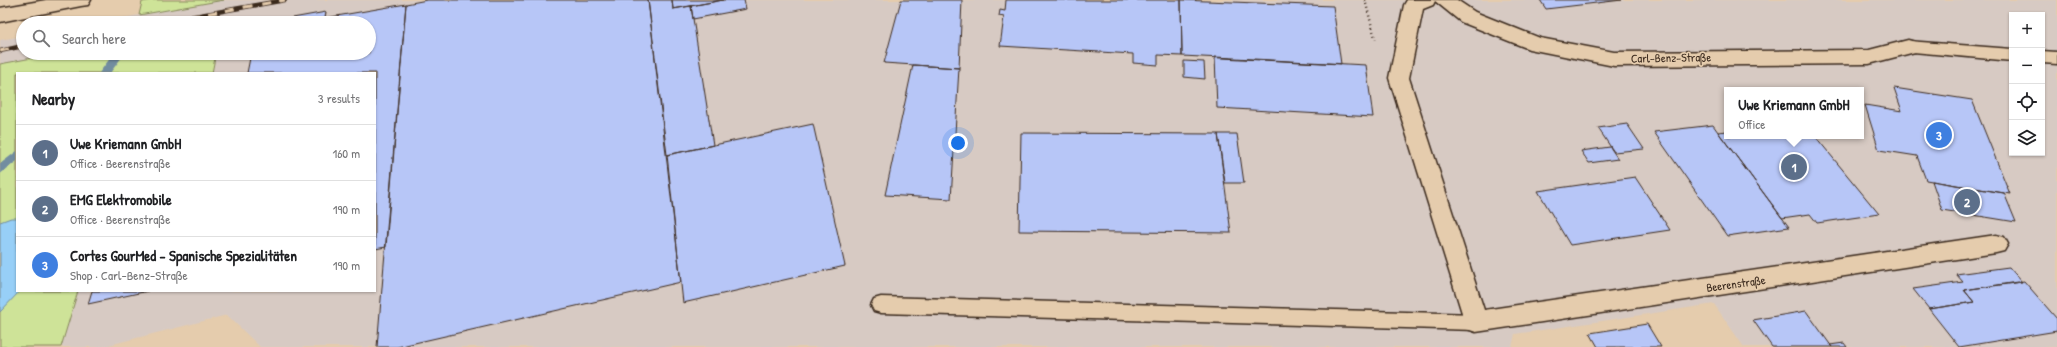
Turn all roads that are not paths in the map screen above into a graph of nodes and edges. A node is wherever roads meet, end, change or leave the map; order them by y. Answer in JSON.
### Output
{"nodes":[{"id":1,"x":81,"y":0,"type":"edge"},
{"id":2,"x":1426,"y":0,"type":"edge"},
{"id":3,"x":1444,"y":0,"type":"edge"},
{"id":4,"x":0,"y":15,"type":"edge"},
{"id":5,"x":1908,"y":47,"type":"joint"},
{"id":6,"x":2009,"y":55,"type":"edge"},
{"id":7,"x":2045,"y":57,"type":"edge"},
{"id":8,"x":2057,"y":58,"type":"edge"},
{"id":9,"x":1996,"y":244,"type":"dead end"},
{"id":10,"x":881,"y":305,"type":"dead end"},
{"id":11,"x":1476,"y":322,"type":"junction"}],
"edges":[{"from":1,"to":4,"type":"street"},
{"from":2,"to":11,"type":"street"},
{"from":3,"to":5,"type":"street","name":"Carl-Benz-Straße"},
{"from":5,"to":6,"type":"lane"},
{"from":7,"to":8,"type":"lane"},
{"from":9,"to":11,"type":"street","name":"Beerenstraße"},
{"from":10,"to":11,"type":"lane"}]}
